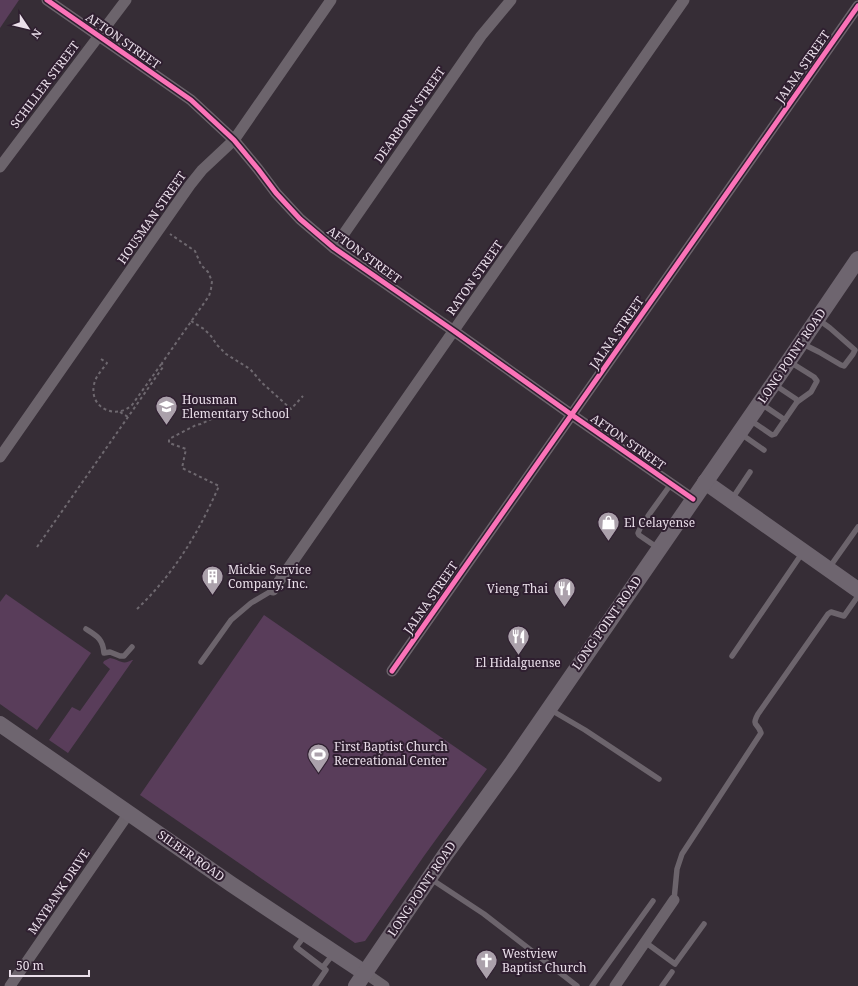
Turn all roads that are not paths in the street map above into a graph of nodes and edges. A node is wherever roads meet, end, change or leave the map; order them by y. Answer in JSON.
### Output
{"nodes":[{"id":1,"x":48,"y":0,"type":"edge"},
{"id":2,"x":126,"y":0,"type":"edge"},
{"id":3,"x":331,"y":0,"type":"edge"},
{"id":4,"x":511,"y":0,"type":"edge"},
{"id":5,"x":684,"y":0,"type":"edge"},
{"id":6,"x":858,"y":6,"type":"edge"},
{"id":7,"x":98,"y":36,"type":"junction"},
{"id":8,"x":234,"y":140,"type":"junction"},
{"id":9,"x":0,"y":167,"type":"edge"},
{"id":10,"x":334,"y":248,"type":"junction"},
{"id":11,"x":856,"y":267,"type":"edge"},
{"id":12,"x":817,"y":319,"type":"junction"},
{"id":13,"x":454,"y":331,"type":"junction"},
{"id":14,"x":801,"y":343,"type":"junction"},
{"id":15,"x":788,"y":361,"type":"junction"},
{"id":16,"x":773,"y":384,"type":"junction"},
{"id":17,"x":797,"y":402,"type":"junction"},
{"id":18,"x":760,"y":403,"type":"junction"},
{"id":19,"x":572,"y":415,"type":"junction"},
{"id":20,"x":749,"y":418,"type":"junction"},
{"id":21,"x":785,"y":420,"type":"junction"},
{"id":22,"x":739,"y":433,"type":"junction"},
{"id":23,"x":764,"y":450,"type":"dead end"},
{"id":24,"x":0,"y":457,"type":"edge"},
{"id":25,"x":750,"y":472,"type":"dead end"},
{"id":26,"x":705,"y":482,"type":"junction"},
{"id":27,"x":671,"y":484,"type":"junction"},
{"id":28,"x":693,"y":499,"type":"junction"},
{"id":29,"x":731,"y":501,"type":"junction"},
{"id":30,"x":648,"y":516,"type":"dead end"},
{"id":31,"x":642,"y":524,"type":"dead end"},
{"id":32,"x":858,"y":527,"type":"edge"},
{"id":33,"x":659,"y":548,"type":"junction"},
{"id":34,"x":803,"y":552,"type":"junction"},
{"id":35,"x":828,"y":570,"type":"junction"},
{"id":36,"x":273,"y":590,"type":"joint"},
{"id":37,"x":858,"y":590,"type":"edge"},
{"id":38,"x":858,"y":596,"type":"edge"},
{"id":39,"x":86,"y":629,"type":"dead end"},
{"id":40,"x":132,"y":647,"type":"dead end"},
{"id":41,"x":732,"y":656,"type":"dead end"},
{"id":42,"x":201,"y":662,"type":"dead end"},
{"id":43,"x":392,"y":671,"type":"dead end"},
{"id":44,"x":549,"y":708,"type":"junction"},
{"id":45,"x":0,"y":724,"type":"edge"},
{"id":46,"x":660,"y":779,"type":"dead end"},
{"id":47,"x":129,"y":813,"type":"junction"},
{"id":48,"x":429,"y":878,"type":"junction"},
{"id":49,"x":674,"y":900,"type":"joint"},
{"id":50,"x":653,"y":901,"type":"dead end"},
{"id":51,"x":704,"y":924,"type":"dead end"},
{"id":52,"x":306,"y":934,"type":"junction"},
{"id":53,"x":645,"y":942,"type":"junction"},
{"id":54,"x":334,"y":953,"type":"junction"},
{"id":55,"x":323,"y":967,"type":"junction"},
{"id":56,"x":672,"y":972,"type":"dead end"},
{"id":57,"x":360,"y":980,"type":"edge"},
{"id":58,"x":10,"y":986,"type":"edge"},
{"id":59,"x":315,"y":986,"type":"edge"},
{"id":60,"x":384,"y":986,"type":"edge"},
{"id":61,"x":577,"y":986,"type":"edge"},
{"id":62,"x":592,"y":986,"type":"edge"},
{"id":63,"x":615,"y":986,"type":"edge"},
{"id":64,"x":662,"y":986,"type":"edge"}],
"edges":[{"from":1,"to":7,"type":"street","name":"AFTON STREET"},
{"from":2,"to":7,"type":"street","name":"SCHILLER STREET"},
{"from":3,"to":8,"type":"street","name":"HOUSMAN STREET"},
{"from":4,"to":10,"type":"street","name":"DEARBORN STREET"},
{"from":5,"to":13,"type":"street","name":"RATON STREET"},
{"from":6,"to":19,"type":"street","name":"JALNA STREET"},
{"from":7,"to":8,"type":"street","name":"AFTON STREET"},
{"from":7,"to":9,"type":"street","name":"SCHILLER STREET"},
{"from":8,"to":10,"type":"street","name":"AFTON STREET"},
{"from":8,"to":24,"type":"street","name":"HOUSMAN STREET"},
{"from":10,"to":13,"type":"street","name":"AFTON STREET"},
{"from":11,"to":12,"type":"main road","name":"LONG POINT ROAD"},
{"from":12,"to":14,"type":"main road","name":"LONG POINT ROAD"},
{"from":12,"to":14,"type":"lane"},
{"from":13,"to":19,"type":"street","name":"AFTON STREET"},
{"from":13,"to":36,"type":"street","name":"RATON STREET"},
{"from":14,"to":15,"type":"main road","name":"LONG POINT ROAD"},
{"from":15,"to":16,"type":"main road","name":"LONG POINT ROAD"},
{"from":15,"to":17,"type":"lane"},
{"from":16,"to":17,"type":"lane"},
{"from":16,"to":18,"type":"main road","name":"LONG POINT ROAD"},
{"from":17,"to":21,"type":"lane"},
{"from":18,"to":20,"type":"main road","name":"LONG POINT ROAD"},
{"from":18,"to":21,"type":"lane"},
{"from":19,"to":27,"type":"street","name":"AFTON STREET"},
{"from":19,"to":43,"type":"street","name":"JALNA STREET"},
{"from":20,"to":21,"type":"lane"},
{"from":20,"to":22,"type":"main road","name":"LONG POINT ROAD"},
{"from":22,"to":23,"type":"lane"},
{"from":22,"to":26,"type":"main road","name":"LONG POINT ROAD"},
{"from":25,"to":29,"type":"lane"},
{"from":26,"to":28,"type":"main road","name":"LONG POINT ROAD"},
{"from":26,"to":29,"type":"main road"},
{"from":27,"to":28,"type":"street","name":"AFTON STREET"},
{"from":27,"to":30,"type":"lane"},
{"from":28,"to":33,"type":"main road","name":"LONG POINT ROAD"},
{"from":29,"to":34,"type":"main road"},
{"from":31,"to":33,"type":"lane"},
{"from":32,"to":35,"type":"lane"},
{"from":33,"to":44,"type":"main road","name":"LONG POINT ROAD"},
{"from":34,"to":35,"type":"main road"},
{"from":34,"to":41,"type":"lane"},
{"from":35,"to":37,"type":"main road"},
{"from":36,"to":42,"type":"lane"},
{"from":38,"to":49,"type":"lane"},
{"from":39,"to":40,"type":"lane"},
{"from":44,"to":46,"type":"lane"},
{"from":44,"to":48,"type":"main road","name":"LONG POINT ROAD"},
{"from":45,"to":47,"type":"main road","name":"SILBER ROAD"},
{"from":47,"to":52,"type":"main road","name":"SILBER ROAD"},
{"from":47,"to":58,"type":"street","name":"MAYBANK DRIVE"},
{"from":48,"to":57,"type":"main road","name":"LONG POINT ROAD"},
{"from":48,"to":61,"type":"lane"},
{"from":49,"to":53,"type":"street"},
{"from":50,"to":62,"type":"lane"},
{"from":51,"to":53,"type":"lane"},
{"from":52,"to":54,"type":"main road","name":"SILBER ROAD"},
{"from":52,"to":55,"type":"lane"},
{"from":53,"to":63,"type":"street"},
{"from":54,"to":55,"type":"lane"},
{"from":54,"to":57,"type":"main road","name":"SILBER ROAD"},
{"from":55,"to":59,"type":"lane"},
{"from":56,"to":64,"type":"lane"},
{"from":57,"to":60,"type":"street","name":"SILBER ROAD"}]}
